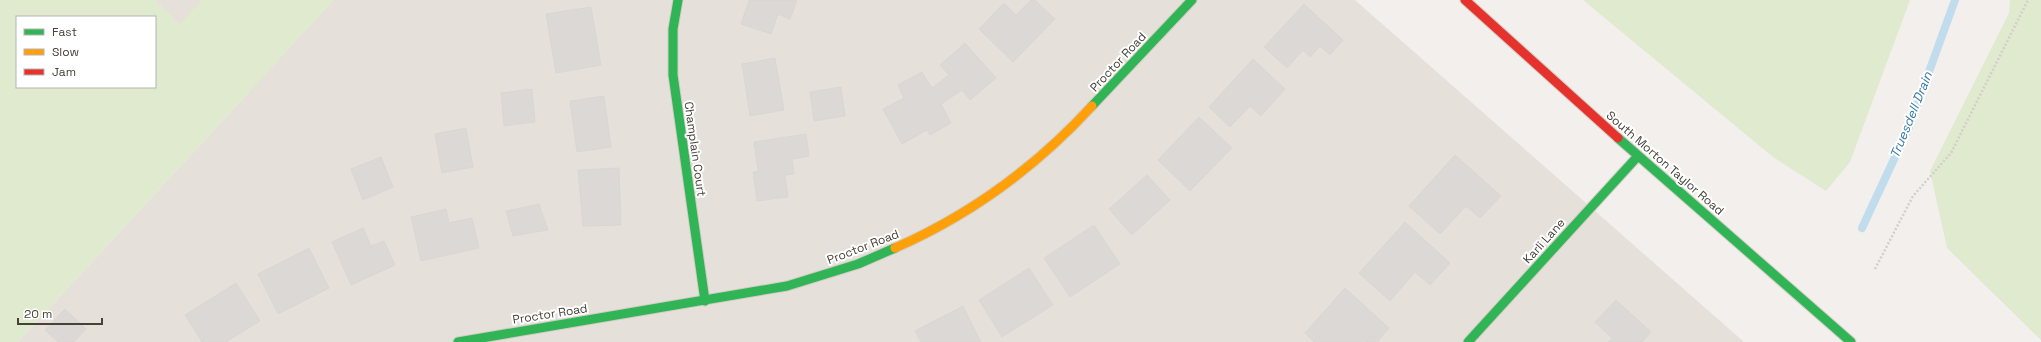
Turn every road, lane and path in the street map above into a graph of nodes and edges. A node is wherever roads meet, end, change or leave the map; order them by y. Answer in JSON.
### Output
{"nodes":[{"id":1,"x":678,"y":0,"type":"edge"},
{"id":2,"x":1192,"y":0,"type":"edge"},
{"id":3,"x":1465,"y":0,"type":"edge"},
{"id":4,"x":2028,"y":0,"type":"edge"},
{"id":5,"x":1638,"y":156,"type":"junction"},
{"id":6,"x":1876,"y":269,"type":"dead end"},
{"id":7,"x":705,"y":301,"type":"junction"},
{"id":8,"x":458,"y":342,"type":"edge"},
{"id":9,"x":1468,"y":342,"type":"edge"},
{"id":10,"x":1851,"y":342,"type":"edge"}],
"edges":[{"from":1,"to":7,"type":"street","name":"Champlain Court"},
{"from":2,"to":7,"type":"street","name":"Proctor Road"},
{"from":3,"to":5,"type":"street","name":"South Morton Taylor Road"},
{"from":4,"to":6,"type":"path"},
{"from":5,"to":9,"type":"street","name":"Karli Lane"},
{"from":5,"to":10,"type":"street","name":"South Morton Taylor Road"},
{"from":7,"to":8,"type":"street","name":"Proctor Road"}]}
